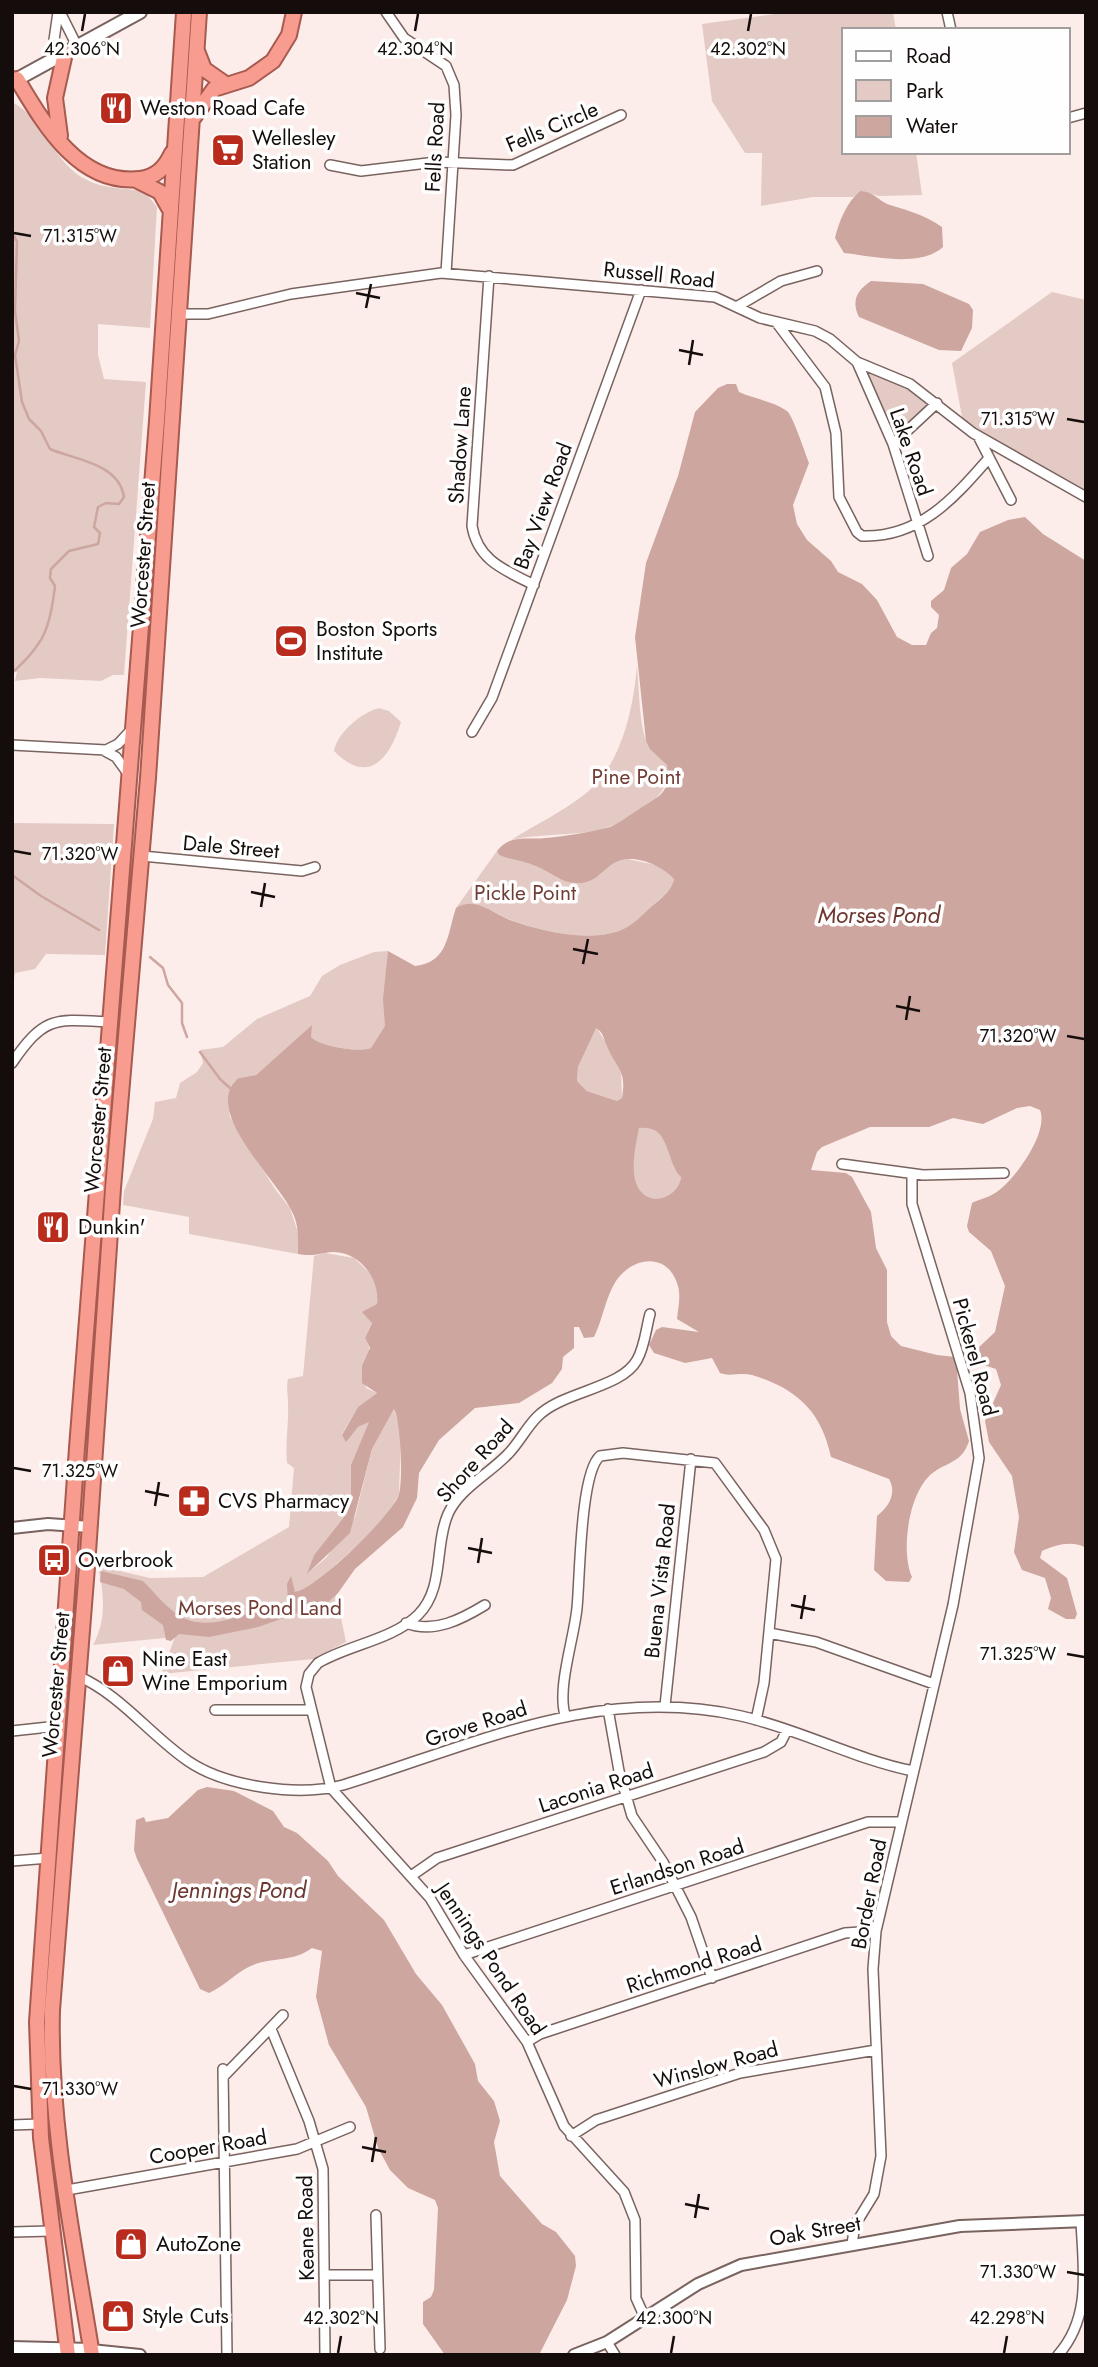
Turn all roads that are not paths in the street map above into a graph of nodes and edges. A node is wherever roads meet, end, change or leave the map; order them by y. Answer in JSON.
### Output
{"nodes":[{"id":1,"x":59,"y":12,"type":"edge"},
{"id":2,"x":140,"y":12,"type":"edge"},
{"id":3,"x":294,"y":12,"type":"edge"},
{"id":4,"x":386,"y":12,"type":"edge"},
{"id":5,"x":191,"y":16,"type":"edge"},
{"id":6,"x":197,"y":44,"type":"junction"},
{"id":7,"x":67,"y":52,"type":"junction"},
{"id":8,"x":17,"y":82,"type":"edge"},
{"id":9,"x":224,"y":83,"type":"junction"},
{"id":10,"x":55,"y":93,"type":"junction"},
{"id":11,"x":621,"y":116,"type":"dead end"},
{"id":12,"x":191,"y":126,"type":"junction"},
{"id":13,"x":175,"y":141,"type":"junction"},
{"id":14,"x":63,"y":144,"type":"junction"},
{"id":15,"x":453,"y":163,"type":"junction"},
{"id":16,"x":330,"y":165,"type":"dead end"},
{"id":17,"x":135,"y":179,"type":"junction"},
{"id":18,"x":170,"y":217,"type":"junction"},
{"id":19,"x":817,"y":271,"type":"dead end"},
{"id":20,"x":446,"y":273,"type":"junction"},
{"id":21,"x":489,"y":276,"type":"junction"},
{"id":22,"x":641,"y":290,"type":"junction"},
{"id":23,"x":738,"y":306,"type":"junction"},
{"id":24,"x":178,"y":314,"type":"junction"},
{"id":25,"x":776,"y":323,"type":"junction"},
{"id":26,"x":857,"y":362,"type":"junction"},
{"id":27,"x":937,"y":403,"type":"junction"},
{"id":28,"x":978,"y":435,"type":"junction"},
{"id":29,"x":893,"y":444,"type":"junction"},
{"id":30,"x":989,"y":458,"type":"junction"},
{"id":31,"x":1086,"y":497,"type":"edge"},
{"id":32,"x":1011,"y":500,"type":"dead end"},
{"id":33,"x":918,"y":525,"type":"junction"},
{"id":34,"x":928,"y":556,"type":"dead end"},
{"id":35,"x":534,"y":585,"type":"junction"},
{"id":36,"x":132,"y":728,"type":"junction"},
{"id":37,"x":472,"y":732,"type":"dead end"},
{"id":38,"x":12,"y":745,"type":"edge"},
{"id":39,"x":103,"y":750,"type":"junction"},
{"id":40,"x":129,"y":775,"type":"junction"},
{"id":41,"x":142,"y":856,"type":"junction"},
{"id":42,"x":315,"y":867,"type":"dead end"},
{"id":43,"x":110,"y":1021,"type":"junction"},
{"id":44,"x":12,"y":1063,"type":"edge"},
{"id":45,"x":842,"y":1164,"type":"dead end"},
{"id":46,"x":1004,"y":1173,"type":"dead end"},
{"id":47,"x":912,"y":1174,"type":"junction"},
{"id":48,"x":650,"y":1314,"type":"dead end"},
{"id":49,"x":691,"y":1459,"type":"junction"},
{"id":50,"x":72,"y":1525,"type":"junction"},
{"id":51,"x":90,"y":1527,"type":"junction"},
{"id":52,"x":12,"y":1528,"type":"edge"},
{"id":53,"x":961,"y":1551,"type":"joint"},
{"id":54,"x":485,"y":1605,"type":"dead end"},
{"id":55,"x":406,"y":1623,"type":"junction"},
{"id":56,"x":769,"y":1633,"type":"junction"},
{"id":57,"x":78,"y":1676,"type":"junction"},
{"id":58,"x":934,"y":1684,"type":"junction"},
{"id":59,"x":665,"y":1706,"type":"junction"},
{"id":60,"x":608,"y":1709,"type":"junction"},
{"id":61,"x":215,"y":1710,"type":"dead end"},
{"id":62,"x":310,"y":1710,"type":"junction"},
{"id":63,"x":565,"y":1715,"type":"junction"},
{"id":64,"x":756,"y":1720,"type":"junction"},
{"id":65,"x":58,"y":1726,"type":"junction"},
{"id":66,"x":787,"y":1730,"type":"junction"},
{"id":67,"x":12,"y":1731,"type":"edge"},
{"id":68,"x":913,"y":1771,"type":"junction"},
{"id":69,"x":331,"y":1788,"type":"junction"},
{"id":70,"x":626,"y":1797,"type":"junction"},
{"id":71,"x":901,"y":1822,"type":"junction"},
{"id":72,"x":49,"y":1858,"type":"junction"},
{"id":73,"x":12,"y":1861,"type":"edge"},
{"id":74,"x":411,"y":1876,"type":"junction"},
{"id":75,"x":675,"y":1886,"type":"junction"},
{"id":76,"x":876,"y":1931,"type":"junction"},
{"id":77,"x":464,"y":1955,"type":"junction"},
{"id":78,"x":712,"y":1978,"type":"junction"},
{"id":79,"x":282,"y":2015,"type":"dead end"},
{"id":80,"x":271,"y":2029,"type":"junction"},
{"id":81,"x":527,"y":2042,"type":"junction"},
{"id":82,"x":876,"y":2050,"type":"junction"},
{"id":83,"x":40,"y":2124,"type":"junction"},
{"id":84,"x":12,"y":2125,"type":"edge"},
{"id":85,"x":350,"y":2127,"type":"dead end"},
{"id":86,"x":571,"y":2136,"type":"junction"},
{"id":87,"x":317,"y":2143,"type":"junction"},
{"id":88,"x":225,"y":2162,"type":"junction"},
{"id":89,"x":67,"y":2190,"type":"junction"},
{"id":90,"x":376,"y":2215,"type":"dead end"},
{"id":91,"x":1083,"y":2221,"type":"edge"},
{"id":92,"x":51,"y":2231,"type":"junction"},
{"id":93,"x":12,"y":2232,"type":"edge"},
{"id":94,"x":852,"y":2244,"type":"junction"},
{"id":95,"x":325,"y":2275,"type":"junction"},
{"id":96,"x":377,"y":2275,"type":"junction"},
{"id":97,"x":645,"y":2318,"type":"junction"},
{"id":98,"x":607,"y":2342,"type":"junction"},
{"id":99,"x":12,"y":2348,"type":"edge"},
{"id":100,"x":380,"y":2349,"type":"dead end"},
{"id":101,"x":67,"y":2352,"type":"edge"},
{"id":102,"x":92,"y":2352,"type":"edge"},
{"id":103,"x":139,"y":2355,"type":"edge"},
{"id":104,"x":227,"y":2355,"type":"edge"},
{"id":105,"x":325,"y":2355,"type":"edge"},
{"id":106,"x":574,"y":2355,"type":"edge"},
{"id":107,"x":615,"y":2355,"type":"edge"},
{"id":108,"x":1058,"y":2355,"type":"edge"}],
"edges":[{"from":1,"to":7,"type":"street"},
{"from":1,"to":7,"type":"street"},
{"from":2,"to":7,"type":"main road"},
{"from":3,"to":9,"type":"highway"},
{"from":4,"to":15,"type":"street","name":"Fells Road"},
{"from":5,"to":6,"type":"highway","name":"Worcester Street"},
{"from":5,"to":13,"type":"highway","name":"Worcester Street"},
{"from":6,"to":9,"type":"highway"},
{"from":6,"to":12,"type":"highway","name":"Worcester Street"},
{"from":7,"to":8,"type":"main road"},
{"from":7,"to":10,"type":"highway"},
{"from":8,"to":10,"type":"highway"},
{"from":8,"to":14,"type":"highway"},
{"from":9,"to":12,"type":"highway"},
{"from":10,"to":14,"type":"highway"},
{"from":11,"to":15,"type":"street","name":"Fells Circle"},
{"from":12,"to":24,"type":"highway","name":"Worcester Street"},
{"from":13,"to":17,"type":"highway"},
{"from":13,"to":18,"type":"highway","name":"Worcester Street"},
{"from":14,"to":17,"type":"highway"},
{"from":15,"to":16,"type":"street","name":"Fells Circle"},
{"from":15,"to":20,"type":"street","name":"Fells Road"},
{"from":17,"to":18,"type":"highway"},
{"from":18,"to":36,"type":"highway","name":"Worcester Street"},
{"from":19,"to":23,"type":"street"},
{"from":20,"to":21,"type":"street","name":"Russell Road"},
{"from":20,"to":24,"type":"street","name":"Russell Road"},
{"from":21,"to":22,"type":"street","name":"Russell Road"},
{"from":21,"to":35,"type":"street","name":"Shadow Lane"},
{"from":22,"to":23,"type":"street","name":"Russell Road"},
{"from":22,"to":35,"type":"street","name":"Bay View Road"},
{"from":23,"to":25,"type":"street","name":"Russell Road"},
{"from":24,"to":41,"type":"highway","name":"Worcester Street"},
{"from":25,"to":26,"type":"street","name":"Russell Road"},
{"from":25,"to":33,"type":"street"},
{"from":26,"to":27,"type":"street","name":"Russell Road"},
{"from":26,"to":29,"type":"street","name":"Lake Road"},
{"from":27,"to":28,"type":"street","name":"Russell Road"},
{"from":27,"to":29,"type":"street"},
{"from":28,"to":30,"type":"street"},
{"from":28,"to":31,"type":"street","name":"Russell Road"},
{"from":29,"to":33,"type":"street","name":"Lake Road"},
{"from":30,"to":32,"type":"street"},
{"from":30,"to":33,"type":"street"},
{"from":33,"to":34,"type":"street","name":"Lake Road"},
{"from":35,"to":37,"type":"street","name":"Bay View Road"},
{"from":36,"to":39,"type":"street"},
{"from":36,"to":40,"type":"highway","name":"Worcester Street"},
{"from":38,"to":39,"type":"street"},
{"from":39,"to":40,"type":"street"},
{"from":40,"to":43,"type":"highway","name":"Worcester Street"},
{"from":41,"to":42,"type":"street","name":"Dale Street"},
{"from":41,"to":51,"type":"highway","name":"Worcester Street"},
{"from":43,"to":44,"type":"street"},
{"from":43,"to":50,"type":"highway","name":"Worcester Street"},
{"from":45,"to":47,"type":"street"},
{"from":46,"to":47,"type":"street"},
{"from":47,"to":53,"type":"street","name":"Pickerel Road"},
{"from":48,"to":55,"type":"street","name":"Shore Road"},
{"from":49,"to":56,"type":"street"},
{"from":49,"to":59,"type":"street","name":"Buena Vista Road"},
{"from":49,"to":63,"type":"street"},
{"from":50,"to":51,"type":"street"},
{"from":50,"to":52,"type":"street"},
{"from":50,"to":65,"type":"highway","name":"Worcester Street"},
{"from":51,"to":57,"type":"highway","name":"Worcester Street"},
{"from":53,"to":58,"type":"street","name":"Border Road"},
{"from":54,"to":55,"type":"street"},
{"from":55,"to":62,"type":"street","name":"Shore Road"},
{"from":56,"to":58,"type":"street"},
{"from":56,"to":64,"type":"street"},
{"from":57,"to":69,"type":"street","name":"Grove Road"},
{"from":57,"to":89,"type":"highway","name":"Worcester Street"},
{"from":58,"to":68,"type":"street","name":"Border Road"},
{"from":59,"to":60,"type":"street","name":"Grove Road"},
{"from":59,"to":64,"type":"street","name":"Grove Road"},
{"from":60,"to":63,"type":"street","name":"Grove Road"},
{"from":60,"to":70,"type":"street"},
{"from":61,"to":62,"type":"street"},
{"from":62,"to":69,"type":"street","name":"Shore Road"},
{"from":63,"to":69,"type":"street","name":"Grove Road"},
{"from":64,"to":66,"type":"street","name":"Grove Road"},
{"from":65,"to":67,"type":"street"},
{"from":65,"to":72,"type":"highway","name":"Worcester Street"},
{"from":66,"to":68,"type":"street","name":"Grove Road"},
{"from":66,"to":70,"type":"street","name":"Laconia Road"},
{"from":68,"to":71,"type":"street","name":"Border Road"},
{"from":69,"to":74,"type":"street","name":"Jennings Pond Road"},
{"from":70,"to":74,"type":"street","name":"Laconia Road"},
{"from":70,"to":75,"type":"street"},
{"from":71,"to":75,"type":"street","name":"Erlandson Road"},
{"from":71,"to":76,"type":"street","name":"Border Road"},
{"from":72,"to":73,"type":"street"},
{"from":72,"to":83,"type":"highway","name":"Worcester Street"},
{"from":74,"to":77,"type":"street","name":"Jennings Pond Road"},
{"from":75,"to":77,"type":"street","name":"Erlandson Road"},
{"from":75,"to":78,"type":"street"},
{"from":76,"to":78,"type":"street","name":"Richmond Road"},
{"from":76,"to":82,"type":"street","name":"Border Road"},
{"from":77,"to":81,"type":"street","name":"Jennings Pond Road"},
{"from":78,"to":81,"type":"street","name":"Richmond Road"},
{"from":79,"to":80,"type":"street"},
{"from":80,"to":87,"type":"street","name":"Keane Road"},
{"from":80,"to":88,"type":"street"},
{"from":81,"to":86,"type":"street","name":"Jennings Pond Road"},
{"from":82,"to":86,"type":"street","name":"Winslow Road"},
{"from":82,"to":94,"type":"street","name":"Border Road"},
{"from":83,"to":84,"type":"street"},
{"from":83,"to":92,"type":"highway","name":"Worcester Street"},
{"from":85,"to":87,"type":"street","name":"Cooper Road"},
{"from":86,"to":97,"type":"street","name":"Jennings Pond Road"},
{"from":87,"to":88,"type":"street","name":"Cooper Road"},
{"from":87,"to":95,"type":"street","name":"Keane Road"},
{"from":88,"to":89,"type":"street","name":"Cooper Road"},
{"from":88,"to":104,"type":"street"},
{"from":89,"to":102,"type":"highway","name":"Worcester Street"},
{"from":90,"to":96,"type":"street"},
{"from":91,"to":94,"type":"street","name":"Oak Street"},
{"from":91,"to":108,"type":"street"},
{"from":92,"to":93,"type":"street"},
{"from":92,"to":101,"type":"highway","name":"Worcester Street"},
{"from":94,"to":97,"type":"street","name":"Oak Street"},
{"from":95,"to":96,"type":"street"},
{"from":95,"to":105,"type":"street","name":"Keane Road"},
{"from":96,"to":100,"type":"street"},
{"from":97,"to":98,"type":"street","name":"Oak Street"},
{"from":98,"to":106,"type":"street","name":"Oak Street"},
{"from":98,"to":107,"type":"street"},
{"from":99,"to":101,"type":"main road"},
{"from":101,"to":102,"type":"main road"},
{"from":102,"to":103,"type":"street"}]}
